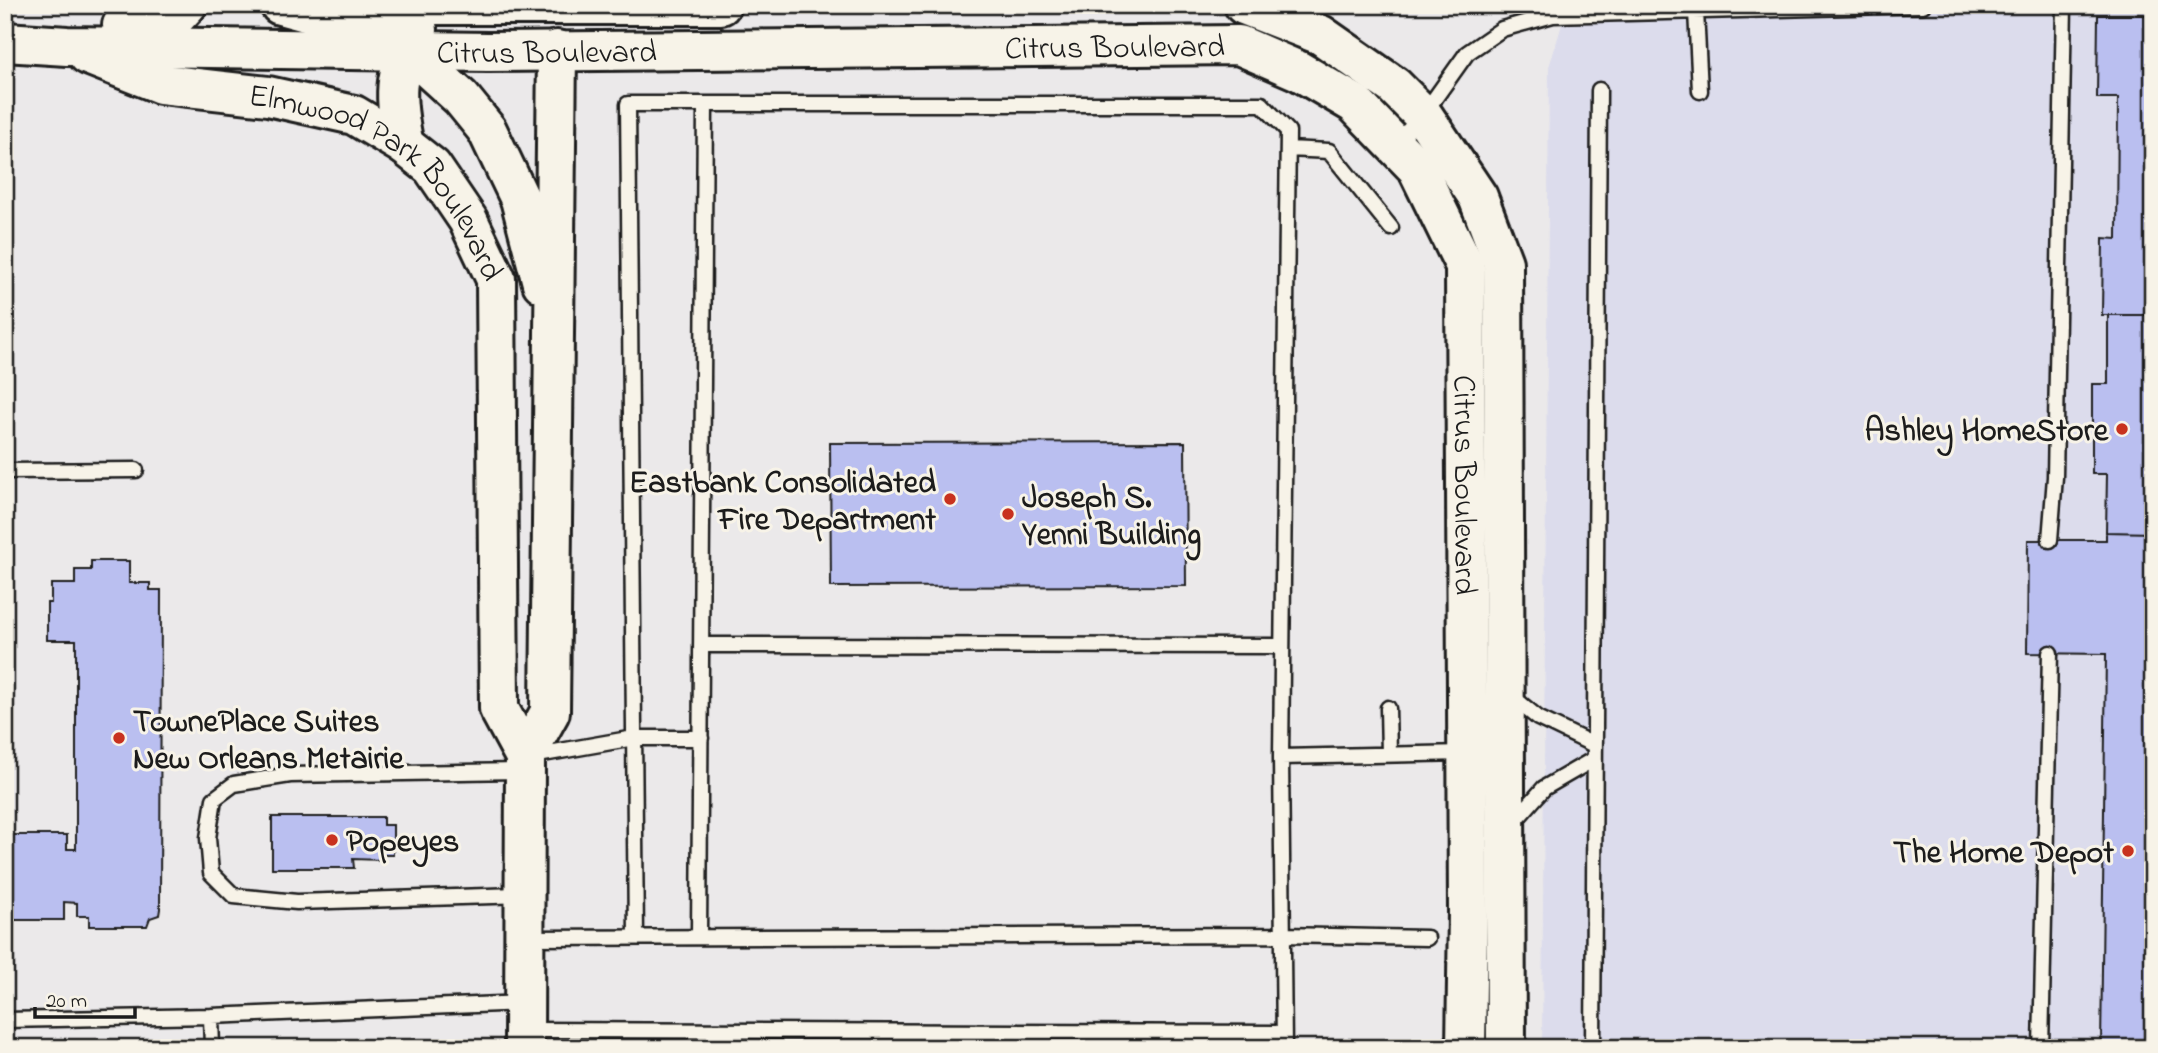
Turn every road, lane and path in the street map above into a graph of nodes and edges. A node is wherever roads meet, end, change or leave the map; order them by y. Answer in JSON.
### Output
{"nodes":[{"id":1,"x":187,"y":5,"type":"edge"},
{"id":2,"x":280,"y":5,"type":"edge"},
{"id":3,"x":390,"y":5,"type":"edge"},
{"id":4,"x":721,"y":5,"type":"edge"},
{"id":5,"x":1244,"y":5,"type":"edge"},
{"id":6,"x":1923,"y":5,"type":"edge"},
{"id":7,"x":2064,"y":5,"type":"edge"},
{"id":8,"x":445,"y":6,"type":"edge"},
{"id":9,"x":1553,"y":10,"type":"edge"},
{"id":10,"x":1696,"y":11,"type":"junction"},
{"id":11,"x":5,"y":25,"type":"edge"},
{"id":12,"x":5,"y":41,"type":"edge"},
{"id":13,"x":67,"y":46,"type":"junction"},
{"id":14,"x":407,"y":49,"type":"junction"},
{"id":15,"x":649,"y":49,"type":"junction"},
{"id":16,"x":558,"y":50,"type":"junction"},
{"id":17,"x":1599,"y":90,"type":"dead end"},
{"id":18,"x":1700,"y":92,"type":"dead end"},
{"id":19,"x":705,"y":104,"type":"junction"},
{"id":20,"x":1423,"y":116,"type":"junction"},
{"id":21,"x":557,"y":121,"type":"junction"},
{"id":22,"x":404,"y":145,"type":"junction"},
{"id":23,"x":1394,"y":145,"type":"junction"},
{"id":24,"x":1288,"y":149,"type":"junction"},
{"id":25,"x":1391,"y":228,"type":"dead end"},
{"id":26,"x":554,"y":326,"type":"junction"},
{"id":27,"x":136,"y":470,"type":"dead end"},
{"id":28,"x":5,"y":471,"type":"edge"},
{"id":29,"x":2050,"y":540,"type":"dead end"},
{"id":30,"x":701,"y":645,"type":"junction"},
{"id":31,"x":1282,"y":646,"type":"junction"},
{"id":32,"x":2050,"y":653,"type":"dead end"},
{"id":33,"x":1505,"y":691,"type":"junction"},
{"id":34,"x":1388,"y":708,"type":"dead end"},
{"id":35,"x":634,"y":738,"type":"junction"},
{"id":36,"x":701,"y":738,"type":"junction"},
{"id":37,"x":1486,"y":752,"type":"junction"},
{"id":38,"x":1594,"y":752,"type":"junction"},
{"id":39,"x":1389,"y":754,"type":"junction"},
{"id":40,"x":1281,"y":757,"type":"junction"},
{"id":41,"x":525,"y":764,"type":"junction"},
{"id":42,"x":1506,"y":831,"type":"junction"},
{"id":43,"x":525,"y":895,"type":"junction"},
{"id":44,"x":1282,"y":935,"type":"junction"},
{"id":45,"x":699,"y":936,"type":"junction"},
{"id":46,"x":636,"y":937,"type":"junction"},
{"id":47,"x":524,"y":938,"type":"junction"},
{"id":48,"x":1427,"y":938,"type":"dead end"},
{"id":49,"x":211,"y":1016,"type":"junction"},
{"id":50,"x":5,"y":1020,"type":"edge"},
{"id":51,"x":524,"y":1027,"type":"edge"},
{"id":52,"x":1283,"y":1032,"type":"junction"},
{"id":53,"x":212,"y":1048,"type":"edge"},
{"id":54,"x":1283,"y":1048,"type":"edge"},
{"id":55,"x":1466,"y":1048,"type":"edge"},
{"id":56,"x":1506,"y":1048,"type":"edge"},
{"id":57,"x":1593,"y":1048,"type":"edge"},
{"id":58,"x":2041,"y":1048,"type":"edge"}],
"edges":[{"from":1,"to":11,"type":"street"},
{"from":2,"to":14,"type":"street","name":"Elmwood Park Boulevard"},
{"from":3,"to":8,"type":"street","name":"Citrus Boulevard"},
{"from":4,"to":8,"type":"street","name":"Citrus Boulevard"},
{"from":5,"to":20,"type":"street","name":"Citrus Boulevard"},
{"from":6,"to":10,"type":"lane"},
{"from":7,"to":29,"type":"lane"},
{"from":8,"to":14,"type":"street"},
{"from":9,"to":10,"type":"lane"},
{"from":9,"to":20,"type":"lane"},
{"from":10,"to":18,"type":"lane"},
{"from":12,"to":13,"type":"street","name":"Citrus Boulevard"},
{"from":13,"to":14,"type":"street","name":"Citrus Boulevard"},
{"from":13,"to":22,"type":"street","name":"Elmwood Park Boulevard"},
{"from":14,"to":16,"type":"street","name":"Citrus Boulevard"},
{"from":14,"to":22,"type":"street"},
{"from":14,"to":26,"type":"street","name":"Elmwood Park Boulevard"},
{"from":15,"to":16,"type":"street","name":"Citrus Boulevard"},
{"from":15,"to":21,"type":"street"},
{"from":15,"to":23,"type":"street","name":"Citrus Boulevard"},
{"from":16,"to":21,"type":"street","name":"Elmwood Park Boulevard"},
{"from":17,"to":38,"type":"lane"},
{"from":19,"to":24,"type":"lane"},
{"from":19,"to":30,"type":"lane"},
{"from":19,"to":35,"type":"lane"},
{"from":20,"to":23,"type":"lane"},
{"from":20,"to":33,"type":"street","name":"Citrus Boulevard"},
{"from":21,"to":26,"type":"street","name":"Elmwood Park Boulevard"},
{"from":22,"to":41,"type":"street","name":"Elmwood Park Boulevard"},
{"from":23,"to":37,"type":"street","name":"Citrus Boulevard"},
{"from":24,"to":25,"type":"lane"},
{"from":24,"to":31,"type":"lane"},
{"from":26,"to":41,"type":"street","name":"Elmwood Park Boulevard"},
{"from":27,"to":28,"type":"lane"},
{"from":30,"to":31,"type":"lane"},
{"from":30,"to":36,"type":"lane"},
{"from":31,"to":40,"type":"lane"},
{"from":32,"to":58,"type":"lane"},
{"from":33,"to":37,"type":"street","name":"Citrus Boulevard"},
{"from":33,"to":38,"type":"lane"},
{"from":34,"to":39,"type":"lane"},
{"from":35,"to":36,"type":"lane"},
{"from":35,"to":41,"type":"lane"},
{"from":35,"to":46,"type":"lane"},
{"from":36,"to":45,"type":"lane"},
{"from":37,"to":39,"type":"lane"},
{"from":37,"to":42,"type":"street","name":"Citrus Boulevard"},
{"from":37,"to":55,"type":"street","name":"Citrus Boulevard"},
{"from":38,"to":42,"type":"lane"},
{"from":38,"to":57,"type":"lane"},
{"from":39,"to":40,"type":"lane"},
{"from":40,"to":44,"type":"lane"},
{"from":41,"to":43,"type":"street","name":"Elmwood Park Boulevard"},
{"from":41,"to":43,"type":"lane"},
{"from":42,"to":56,"type":"street","name":"Citrus Boulevard"},
{"from":43,"to":47,"type":"street","name":"Elmwood Park Boulevard"},
{"from":44,"to":45,"type":"lane"},
{"from":44,"to":48,"type":"lane"},
{"from":44,"to":52,"type":"lane"},
{"from":45,"to":46,"type":"lane"},
{"from":46,"to":47,"type":"lane"},
{"from":47,"to":51,"type":"street","name":"Elmwood Park Boulevard"},
{"from":49,"to":50,"type":"lane"},
{"from":49,"to":51,"type":"lane"},
{"from":49,"to":53,"type":"lane"},
{"from":51,"to":52,"type":"lane"},
{"from":52,"to":54,"type":"lane"}]}
